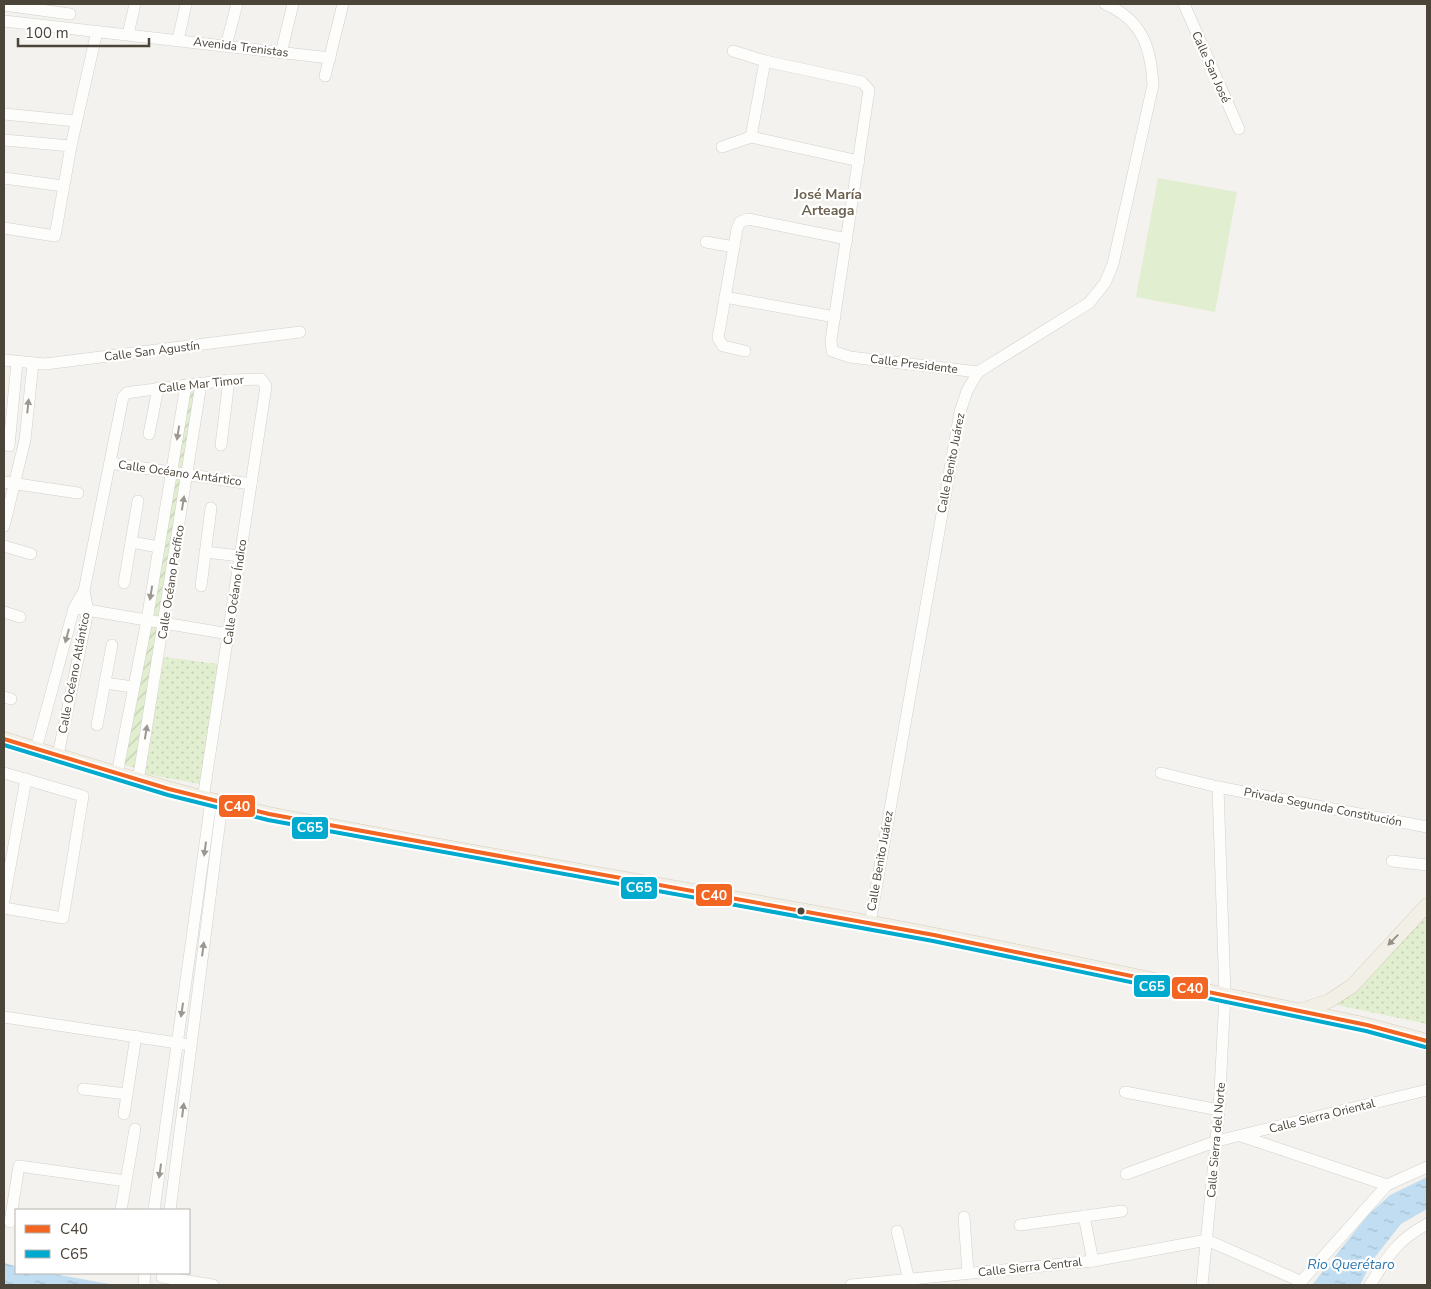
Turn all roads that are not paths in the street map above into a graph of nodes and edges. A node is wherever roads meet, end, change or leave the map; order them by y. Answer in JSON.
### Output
{"nodes":[{"id":1,"x":4,"y":4,"type":"edge"},
{"id":2,"x":135,"y":4,"type":"edge"},
{"id":3,"x":186,"y":4,"type":"edge"},
{"id":4,"x":237,"y":4,"type":"edge"},
{"id":5,"x":293,"y":4,"type":"edge"},
{"id":6,"x":343,"y":4,"type":"edge"},
{"id":7,"x":1105,"y":4,"type":"edge"},
{"id":8,"x":1184,"y":4,"type":"edge"},
{"id":9,"x":58,"y":8,"type":"edge"},
{"id":10,"x":71,"y":9,"type":"edge"},
{"id":11,"x":4,"y":20,"type":"edge"},
{"id":12,"x":54,"y":25,"type":"junction"},
{"id":13,"x":67,"y":27,"type":"junction"},
{"id":14,"x":98,"y":31,"type":"junction"},
{"id":15,"x":128,"y":34,"type":"junction"},
{"id":16,"x":178,"y":40,"type":"junction"},
{"id":17,"x":226,"y":46,"type":"junction"},
{"id":18,"x":281,"y":52,"type":"junction"},
{"id":19,"x":733,"y":52,"type":"dead end"},
{"id":20,"x":330,"y":58,"type":"junction"},
{"id":21,"x":765,"y":61,"type":"junction"},
{"id":22,"x":325,"y":76,"type":"dead end"},
{"id":23,"x":4,"y":114,"type":"edge"},
{"id":24,"x":76,"y":121,"type":"junction"},
{"id":25,"x":1239,"y":129,"type":"dead end"},
{"id":26,"x":751,"y":137,"type":"junction"},
{"id":27,"x":4,"y":140,"type":"edge"},
{"id":28,"x":70,"y":146,"type":"junction"},
{"id":29,"x":722,"y":147,"type":"dead end"},
{"id":30,"x":859,"y":162,"type":"junction"},
{"id":31,"x":4,"y":178,"type":"edge"},
{"id":32,"x":63,"y":186,"type":"junction"},
{"id":33,"x":4,"y":228,"type":"edge"},
{"id":34,"x":847,"y":239,"type":"junction"},
{"id":35,"x":706,"y":242,"type":"dead end"},
{"id":36,"x":734,"y":247,"type":"junction"},
{"id":37,"x":725,"y":296,"type":"junction"},
{"id":38,"x":835,"y":317,"type":"junction"},
{"id":39,"x":300,"y":332,"type":"dead end"},
{"id":40,"x":745,"y":351,"type":"dead end"},
{"id":41,"x":4,"y":360,"type":"edge"},
{"id":42,"x":17,"y":362,"type":"junction"},
{"id":43,"x":33,"y":364,"type":"junction"},
{"id":44,"x":978,"y":372,"type":"junction"},
{"id":45,"x":229,"y":380,"type":"junction"},
{"id":46,"x":202,"y":384,"type":"junction"},
{"id":47,"x":186,"y":385,"type":"junction"},
{"id":48,"x":266,"y":386,"type":"joint"},
{"id":49,"x":158,"y":388,"type":"junction"},
{"id":50,"x":132,"y":392,"type":"joint"},
{"id":51,"x":149,"y":434,"type":"dead end"},
{"id":52,"x":6,"y":445,"type":"edge"},
{"id":53,"x":221,"y":445,"type":"dead end"},
{"id":54,"x":23,"y":449,"type":"junction"},
{"id":55,"x":110,"y":463,"type":"junction"},
{"id":56,"x":171,"y":473,"type":"junction"},
{"id":57,"x":187,"y":475,"type":"junction"},
{"id":58,"x":8,"y":483,"type":"edge"},
{"id":59,"x":251,"y":484,"type":"junction"},
{"id":60,"x":78,"y":493,"type":"dead end"},
{"id":61,"x":138,"y":501,"type":"dead end"},
{"id":62,"x":211,"y":508,"type":"dead end"},
{"id":63,"x":4,"y":526,"type":"edge"},
{"id":64,"x":131,"y":542,"type":"junction"},
{"id":65,"x":4,"y":546,"type":"edge"},
{"id":66,"x":159,"y":547,"type":"junction"},
{"id":67,"x":205,"y":552,"type":"junction"},
{"id":68,"x":31,"y":554,"type":"dead end"},
{"id":69,"x":240,"y":556,"type":"junction"},
{"id":70,"x":124,"y":583,"type":"dead end"},
{"id":71,"x":200,"y":586,"type":"dead end"},
{"id":72,"x":84,"y":591,"type":"junction"},
{"id":73,"x":74,"y":608,"type":"junction"},
{"id":74,"x":88,"y":611,"type":"junction"},
{"id":75,"x":4,"y":612,"type":"edge"},
{"id":76,"x":20,"y":617,"type":"dead end"},
{"id":77,"x":147,"y":620,"type":"junction"},
{"id":78,"x":164,"y":623,"type":"junction"},
{"id":79,"x":229,"y":634,"type":"junction"},
{"id":80,"x":112,"y":645,"type":"dead end"},
{"id":81,"x":106,"y":683,"type":"junction"},
{"id":82,"x":133,"y":688,"type":"junction"},
{"id":83,"x":97,"y":725,"type":"dead end"},
{"id":84,"x":4,"y":739,"type":"edge"},
{"id":85,"x":36,"y":749,"type":"junction"},
{"id":86,"x":58,"y":755,"type":"junction"},
{"id":87,"x":4,"y":773,"type":"edge"},
{"id":88,"x":1161,"y":773,"type":"dead end"},
{"id":89,"x":117,"y":774,"type":"junction"},
{"id":90,"x":26,"y":779,"type":"junction"},
{"id":91,"x":138,"y":780,"type":"junction"},
{"id":92,"x":1218,"y":787,"type":"junction"},
{"id":93,"x":212,"y":801,"type":"junction"},
{"id":94,"x":1427,"y":827,"type":"edge"},
{"id":95,"x":1392,"y":861,"type":"dead end"},
{"id":96,"x":1427,"y":865,"type":"edge"},
{"id":97,"x":4,"y":900,"type":"edge"},
{"id":98,"x":1427,"y":905,"type":"edge"},
{"id":99,"x":4,"y":908,"type":"edge"},
{"id":100,"x":870,"y":923,"type":"junction"},
{"id":101,"x":1225,"y":995,"type":"junction"},
{"id":102,"x":1299,"y":1011,"type":"junction"},
{"id":103,"x":4,"y":1017,"type":"edge"},
{"id":104,"x":1397,"y":1032,"type":"junction"},
{"id":105,"x":136,"y":1036,"type":"junction"},
{"id":106,"x":1427,"y":1036,"type":"edge"},
{"id":107,"x":1427,"y":1041,"type":"edge"},
{"id":108,"x":178,"y":1043,"type":"junction"},
{"id":109,"x":191,"y":1045,"type":"junction"},
{"id":110,"x":83,"y":1089,"type":"dead end"},
{"id":111,"x":1427,"y":1090,"type":"edge"},
{"id":112,"x":1125,"y":1092,"type":"dead end"},
{"id":113,"x":127,"y":1094,"type":"junction"},
{"id":114,"x":1220,"y":1110,"type":"junction"},
{"id":115,"x":124,"y":1114,"type":"dead end"},
{"id":116,"x":135,"y":1129,"type":"dead end"},
{"id":117,"x":1241,"y":1136,"type":"junction"},
{"id":118,"x":1217,"y":1141,"type":"junction"},
{"id":119,"x":1427,"y":1167,"type":"edge"},
{"id":120,"x":1126,"y":1174,"type":"dead end"},
{"id":121,"x":126,"y":1181,"type":"junction"},
{"id":122,"x":1387,"y":1185,"type":"junction"},
{"id":123,"x":120,"y":1209,"type":"edge"},
{"id":124,"x":154,"y":1209,"type":"edge"},
{"id":125,"x":170,"y":1209,"type":"edge"},
{"id":126,"x":1122,"y":1211,"type":"dead end"},
{"id":127,"x":1084,"y":1216,"type":"junction"},
{"id":128,"x":964,"y":1217,"type":"dead end"},
{"id":129,"x":10,"y":1222,"type":"edge"},
{"id":130,"x":1427,"y":1224,"type":"edge"},
{"id":131,"x":1020,"y":1225,"type":"dead end"},
{"id":132,"x":897,"y":1231,"type":"dead end"},
{"id":133,"x":1207,"y":1240,"type":"junction"},
{"id":134,"x":1093,"y":1261,"type":"junction"},
{"id":135,"x":968,"y":1273,"type":"junction"},
{"id":136,"x":161,"y":1278,"type":"edge"},
{"id":137,"x":909,"y":1280,"type":"junction"},
{"id":138,"x":1300,"y":1284,"type":"edge"},
{"id":139,"x":213,"y":1285,"type":"edge"},
{"id":140,"x":850,"y":1285,"type":"edge"},
{"id":141,"x":1202,"y":1285,"type":"edge"},
{"id":142,"x":1370,"y":1285,"type":"edge"}],
"edges":[{"from":1,"to":9,"type":"street"},
{"from":2,"to":15,"type":"street"},
{"from":3,"to":16,"type":"street"},
{"from":4,"to":17,"type":"street"},
{"from":5,"to":18,"type":"street"},
{"from":6,"to":20,"type":"street"},
{"from":7,"to":44,"type":"street","name":"Calle Benito Juárez"},
{"from":8,"to":25,"type":"street","name":"Calle San José"},
{"from":9,"to":10,"type":"street"},
{"from":9,"to":12,"type":"street"},
{"from":10,"to":13,"type":"street"},
{"from":11,"to":12,"type":"street","name":"Avenida Trenistas"},
{"from":12,"to":13,"type":"street","name":"Avenida Trenistas"},
{"from":13,"to":14,"type":"street","name":"Avenida Trenistas"},
{"from":14,"to":15,"type":"street","name":"Avenida Trenistas"},
{"from":14,"to":24,"type":"street"},
{"from":15,"to":16,"type":"street","name":"Avenida Trenistas"},
{"from":16,"to":17,"type":"street","name":"Avenida Trenistas"},
{"from":17,"to":18,"type":"street","name":"Avenida Trenistas"},
{"from":18,"to":20,"type":"street","name":"Avenida Trenistas"},
{"from":19,"to":21,"type":"street"},
{"from":20,"to":22,"type":"street"},
{"from":21,"to":26,"type":"street"},
{"from":21,"to":30,"type":"street"},
{"from":23,"to":24,"type":"street"},
{"from":24,"to":28,"type":"street"},
{"from":26,"to":29,"type":"street"},
{"from":26,"to":30,"type":"street"},
{"from":27,"to":28,"type":"street"},
{"from":28,"to":32,"type":"street"},
{"from":30,"to":34,"type":"street"},
{"from":31,"to":32,"type":"street"},
{"from":32,"to":33,"type":"street"},
{"from":34,"to":36,"type":"street"},
{"from":34,"to":38,"type":"street"},
{"from":35,"to":36,"type":"street"},
{"from":36,"to":37,"type":"street"},
{"from":37,"to":38,"type":"street"},
{"from":37,"to":40,"type":"street"},
{"from":38,"to":44,"type":"street","name":"Calle Presidente"},
{"from":39,"to":43,"type":"street","name":"Calle San Agustín"},
{"from":41,"to":42,"type":"street","name":"Calle San Agustín"},
{"from":42,"to":43,"type":"street","name":"Calle San Agustín"},
{"from":42,"to":52,"type":"street"},
{"from":54,"to":43,"type":"street","one_way":true},
{"from":44,"to":100,"type":"street","name":"Calle Benito Juárez"},
{"from":45,"to":46,"type":"street","name":"Calle Mar Timor"},
{"from":45,"to":48,"type":"street","name":"Calle Mar Timor"},
{"from":45,"to":53,"type":"street"},
{"from":46,"to":47,"type":"street","name":"Calle Mar Timor"},
{"from":46,"to":57,"type":"street","name":"Calle Océano Pacífico"},
{"from":47,"to":49,"type":"street","name":"Calle Mar Timor"},
{"from":47,"to":56,"type":"street","name":"Calle Océano Pacífico","one_way":true},
{"from":48,"to":59,"type":"street","name":"Calle Océano Índico"},
{"from":49,"to":50,"type":"street","name":"Calle Mar Timor"},
{"from":49,"to":51,"type":"street"},
{"from":50,"to":55,"type":"street","name":"Calle Océano Atlántico"},
{"from":52,"to":54,"type":"street"},
{"from":54,"to":58,"type":"street"},
{"from":55,"to":56,"type":"street","name":"Calle Océano Antártico"},
{"from":55,"to":72,"type":"street","name":"Calle Océano Atlántico"},
{"from":56,"to":57,"type":"street","name":"Calle Océano Antártico"},
{"from":56,"to":66,"type":"street","name":"Calle Océano Pacífico"},
{"from":57,"to":59,"type":"street","name":"Calle Océano Antártico"},
{"from":78,"to":57,"type":"street","name":"Calle Océano Pacífico","one_way":true},
{"from":58,"to":60,"type":"street"},
{"from":58,"to":63,"type":"street"},
{"from":59,"to":69,"type":"street","name":"Calle Océano Índico"},
{"from":61,"to":64,"type":"street"},
{"from":62,"to":67,"type":"street"},
{"from":64,"to":66,"type":"street"},
{"from":64,"to":70,"type":"street"},
{"from":65,"to":68,"type":"street"},
{"from":66,"to":77,"type":"street","name":"Calle Océano Pacífico","one_way":true},
{"from":67,"to":69,"type":"street"},
{"from":67,"to":71,"type":"street"},
{"from":69,"to":79,"type":"street","name":"Calle Océano Índico"},
{"from":72,"to":73,"type":"street","name":"Calle Océano Atlántico"},
{"from":72,"to":74,"type":"street","name":"Calle Océano Atlántico"},
{"from":73,"to":74,"type":"street"},
{"from":73,"to":85,"type":"street","name":"Calle Océano Atlántico","one_way":true},
{"from":74,"to":77,"type":"street"},
{"from":74,"to":86,"type":"street","name":"Calle Océano Atlántico"},
{"from":75,"to":76,"type":"street"},
{"from":77,"to":78,"type":"street"},
{"from":77,"to":82,"type":"street","name":"Calle Océano Pacífico"},
{"from":78,"to":79,"type":"street"},
{"from":91,"to":78,"type":"street","name":"Calle Océano Pacífico","one_way":true},
{"from":79,"to":93,"type":"street","name":"Calle Océano Índico"},
{"from":80,"to":81,"type":"street"},
{"from":81,"to":82,"type":"street"},
{"from":81,"to":83,"type":"street"},
{"from":82,"to":89,"type":"street","name":"Calle Océano Pacífico"},
{"from":84,"to":85,"type":"main road"},
{"from":85,"to":86,"type":"main road"},
{"from":86,"to":89,"type":"main road"},
{"from":87,"to":90,"type":"street"},
{"from":88,"to":92,"type":"street","name":"Privada Segunda Constitución"},
{"from":89,"to":91,"type":"main road"},
{"from":90,"to":97,"type":"street"},
{"from":90,"to":99,"type":"street"},
{"from":91,"to":93,"type":"main road"},
{"from":92,"to":94,"type":"street","name":"Privada Segunda Constitución"},
{"from":92,"to":101,"type":"street"},
{"from":93,"to":100,"type":"main road"},
{"from":93,"to":108,"type":"street","one_way":true},
{"from":109,"to":93,"type":"street","one_way":true},
{"from":95,"to":96,"type":"street"},
{"from":98,"to":102,"type":"main road","one_way":true},
{"from":100,"to":101,"type":"main road"},
{"from":101,"to":102,"type":"main road"},
{"from":101,"to":114,"type":"street","name":"Calle Sierra del Norte"},
{"from":102,"to":104,"type":"main road"},
{"from":103,"to":105,"type":"street"},
{"from":104,"to":106,"type":"main road"},
{"from":104,"to":107,"type":"main road"},
{"from":105,"to":108,"type":"street"},
{"from":105,"to":113,"type":"street"},
{"from":108,"to":109,"type":"street"},
{"from":108,"to":124,"type":"street","one_way":true},
{"from":125,"to":109,"type":"street","one_way":true},
{"from":110,"to":113,"type":"street"},
{"from":111,"to":117,"type":"street","name":"Calle Sierra Oriental"},
{"from":112,"to":114,"type":"street"},
{"from":113,"to":115,"type":"street"},
{"from":114,"to":118,"type":"street","name":"Calle Sierra del Norte"},
{"from":116,"to":121,"type":"street"},
{"from":117,"to":118,"type":"street","name":"Calle Sierra Oriental"},
{"from":117,"to":122,"type":"street"},
{"from":118,"to":120,"type":"street","name":"Calle Sierra Oriental"},
{"from":118,"to":133,"type":"street","name":"Calle Sierra del Norte"},
{"from":119,"to":122,"type":"street"},
{"from":121,"to":123,"type":"street"},
{"from":121,"to":129,"type":"street"},
{"from":122,"to":138,"type":"street"},
{"from":126,"to":127,"type":"street"},
{"from":127,"to":131,"type":"street"},
{"from":127,"to":134,"type":"street"},
{"from":128,"to":135,"type":"street"},
{"from":130,"to":142,"type":"street"},
{"from":132,"to":137,"type":"street"},
{"from":133,"to":134,"type":"street","name":"Calle Sierra Central"},
{"from":133,"to":138,"type":"street"},
{"from":133,"to":141,"type":"street","name":"Calle Sierra del Norte"},
{"from":134,"to":135,"type":"street","name":"Calle Sierra Central"},
{"from":135,"to":137,"type":"street","name":"Calle Sierra Central"},
{"from":136,"to":139,"type":"street"},
{"from":137,"to":140,"type":"street","name":"Calle Sierra Central"}]}
